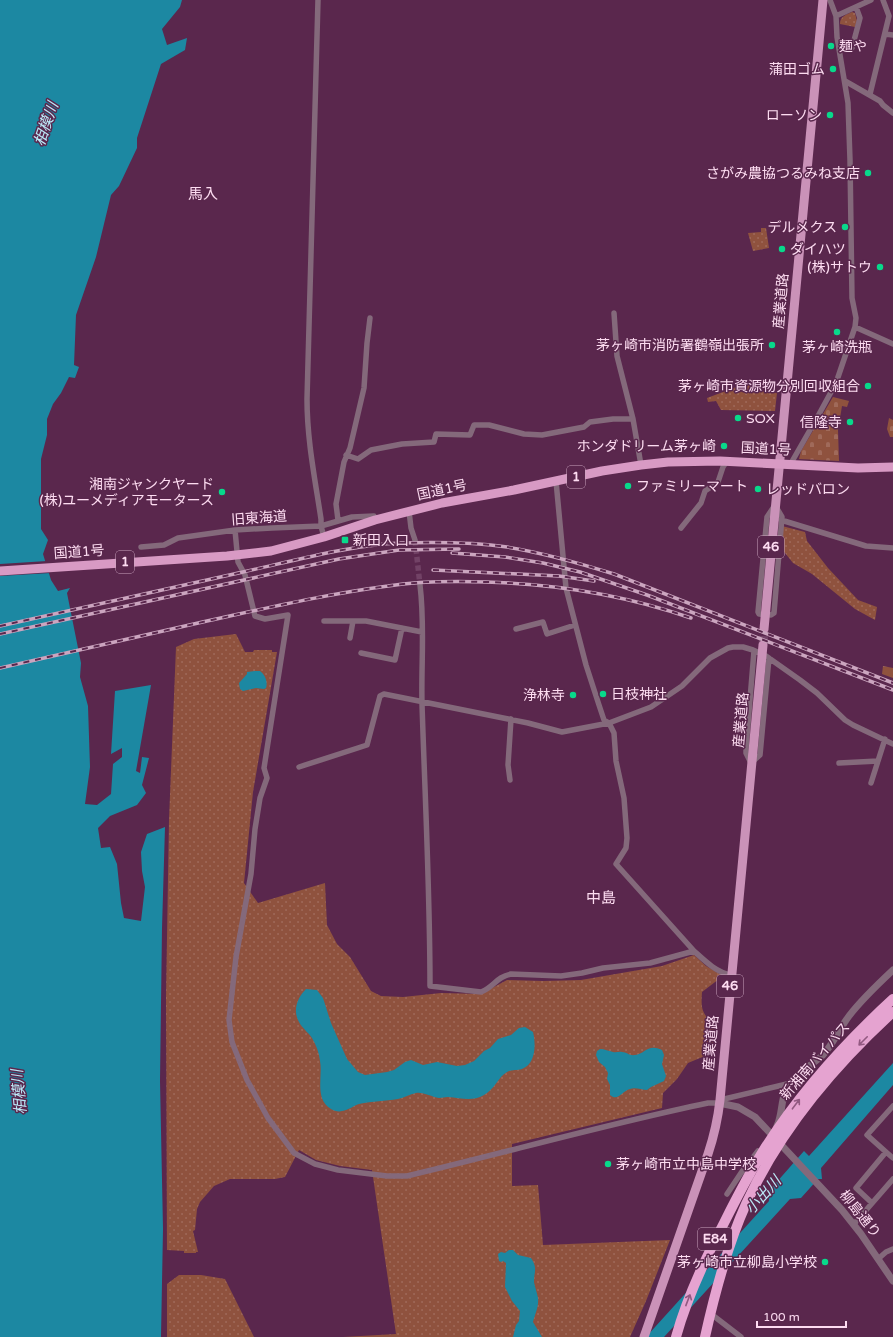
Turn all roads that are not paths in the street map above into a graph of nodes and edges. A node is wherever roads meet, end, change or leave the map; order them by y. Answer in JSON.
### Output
{"nodes":[{"id":1,"x":318,"y":0,"type":"edge"},
{"id":2,"x":823,"y":0,"type":"edge"},
{"id":3,"x":830,"y":0,"type":"edge"},
{"id":4,"x":870,"y":0,"type":"edge"},
{"id":5,"x":882,"y":0,"type":"edge"},
{"id":6,"x":856,"y":7,"type":"junction"},
{"id":7,"x":836,"y":16,"type":"junction"},
{"id":8,"x":885,"y":34,"type":"junction"},
{"id":9,"x":893,"y":36,"type":"edge"},
{"id":10,"x":838,"y":45,"type":"junction"},
{"id":11,"x":845,"y":82,"type":"junction"},
{"id":12,"x":870,"y":94,"type":"junction"},
{"id":13,"x":893,"y":113,"type":"edge"},
{"id":14,"x":614,"y":313,"type":"dead end"},
{"id":15,"x":370,"y":318,"type":"dead end"},
{"id":16,"x":855,"y":326,"type":"junction"},
{"id":17,"x":893,"y":344,"type":"edge"},
{"id":18,"x":633,"y":419,"type":"junction"},
{"id":19,"x":346,"y":455,"type":"junction"},
{"id":20,"x":727,"y":461,"type":"junction"},
{"id":21,"x":780,"y":464,"type":"junction"},
{"id":22,"x":641,"y":465,"type":"junction"},
{"id":23,"x":790,"y":465,"type":"junction"},
{"id":24,"x":893,"y":467,"type":"edge"},
{"id":25,"x":556,"y":481,"type":"junction"},
{"id":26,"x":775,"y":505,"type":"junction"},
{"id":27,"x":409,"y":511,"type":"junction"},
{"id":28,"x":338,"y":520,"type":"junction"},
{"id":29,"x":375,"y":520,"type":"junction"},
{"id":30,"x":782,"y":520,"type":"junction"},
{"id":31,"x":321,"y":526,"type":"junction"},
{"id":32,"x":681,"y":528,"type":"dead end"},
{"id":33,"x":235,"y":530,"type":"junction"},
{"id":34,"x":324,"y":537,"type":"junction"},
{"id":35,"x":415,"y":540,"type":"tunnel mouth"},
{"id":36,"x":141,"y":547,"type":"dead end"},
{"id":37,"x":893,"y":548,"type":"edge"},
{"id":38,"x":0,"y":571,"type":"edge"},
{"id":39,"x":420,"y":585,"type":"tunnel mouth"},
{"id":40,"x":324,"y":621,"type":"dead end"},
{"id":41,"x":353,"y":621,"type":"junction"},
{"id":42,"x":575,"y":625,"type":"junction"},
{"id":43,"x":402,"y":628,"type":"junction"},
{"id":44,"x":516,"y":629,"type":"dead end"},
{"id":45,"x":764,"y":629,"type":"tunnel mouth"},
{"id":46,"x":422,"y":632,"type":"junction"},
{"id":47,"x":350,"y":638,"type":"dead end"},
{"id":48,"x":758,"y":650,"type":"junction"},
{"id":49,"x":361,"y":653,"type":"dead end"},
{"id":50,"x":768,"y":657,"type":"junction"},
{"id":51,"x":422,"y":701,"type":"junction"},
{"id":52,"x":511,"y":719,"type":"junction"},
{"id":53,"x":609,"y":724,"type":"junction"},
{"id":54,"x":885,"y":739,"type":"junction"},
{"id":55,"x":893,"y":744,"type":"edge"},
{"id":56,"x":878,"y":761,"type":"junction"},
{"id":57,"x":751,"y":762,"type":"junction"},
{"id":58,"x":839,"y":763,"type":"dead end"},
{"id":59,"x":299,"y":767,"type":"dead end"},
{"id":60,"x":510,"y":780,"type":"dead end"},
{"id":61,"x":871,"y":783,"type":"dead end"},
{"id":62,"x":694,"y":951,"type":"junction"},
{"id":63,"x":893,"y":970,"type":"edge"},
{"id":64,"x":731,"y":975,"type":"junction"},
{"id":65,"x":893,"y":999,"type":"edge"},
{"id":66,"x":893,"y":1012,"type":"edge"},
{"id":67,"x":791,"y":1083,"type":"junction"},
{"id":68,"x":719,"y":1102,"type":"junction"},
{"id":69,"x":893,"y":1106,"type":"edge"},
{"id":70,"x":771,"y":1134,"type":"junction"},
{"id":71,"x":770,"y":1150,"type":"junction"},
{"id":72,"x":886,"y":1152,"type":"junction"},
{"id":73,"x":893,"y":1158,"type":"edge"},
{"id":74,"x":893,"y":1179,"type":"edge"},
{"id":75,"x":728,"y":1194,"type":"dead end"},
{"id":76,"x":872,"y":1203,"type":"junction"},
{"id":77,"x":854,"y":1224,"type":"junction"},
{"id":78,"x":893,"y":1249,"type":"edge"},
{"id":79,"x":878,"y":1259,"type":"junction"},
{"id":80,"x":893,"y":1282,"type":"edge"},
{"id":81,"x":715,"y":1318,"type":"dead end"},
{"id":82,"x":644,"y":1337,"type":"edge"},
{"id":83,"x":676,"y":1337,"type":"edge"},
{"id":84,"x":705,"y":1337,"type":"edge"},
{"id":85,"x":741,"y":1337,"type":"edge"}],
"edges":[{"from":1,"to":31,"type":"street"},
{"from":2,"to":21,"type":"main road","name":"産業道路","number":"46"},
{"from":3,"to":7,"type":"street"},
{"from":4,"to":6,"type":"street"},
{"from":5,"to":8,"type":"street"},
{"from":6,"to":7,"type":"street"},
{"from":6,"to":10,"type":"street"},
{"from":7,"to":10,"type":"street"},
{"from":8,"to":9,"type":"street"},
{"from":8,"to":12,"type":"street"},
{"from":10,"to":11,"type":"street"},
{"from":11,"to":12,"type":"street"},
{"from":11,"to":16,"type":"street"},
{"from":12,"to":13,"type":"street"},
{"from":14,"to":18,"type":"street"},
{"from":15,"to":19,"type":"street"},
{"from":16,"to":17,"type":"street"},
{"from":16,"to":23,"type":"street"},
{"from":18,"to":19,"type":"street"},
{"from":18,"to":22,"type":"street"},
{"from":19,"to":28,"type":"street"},
{"from":20,"to":21,"type":"highway","name":"国道1号","number":"1"},
{"from":20,"to":22,"type":"highway","name":"国道1号","number":"1"},
{"from":20,"to":32,"type":"street"},
{"from":21,"to":23,"type":"highway","name":"国道1号","number":"1"},
{"from":21,"to":26,"type":"main road","name":"産業道路","number":"46"},
{"from":22,"to":25,"type":"highway","name":"国道1号","number":"1"},
{"from":23,"to":24,"type":"highway","name":"国道1号","number":"1"},
{"from":25,"to":27,"type":"highway","name":"国道1号","number":"1"},
{"from":25,"to":42,"type":"street"},
{"from":26,"to":30,"type":"street"},
{"from":26,"to":30,"type":"street"},
{"from":26,"to":45,"type":"main road","name":"産業道路","number":"46"},
{"from":27,"to":29,"type":"highway","name":"国道1号","number":"1"},
{"from":27,"to":35,"type":"street"},
{"from":28,"to":29,"type":"street","name":"旧東海道"},
{"from":28,"to":31,"type":"street","name":"旧東海道"},
{"from":29,"to":34,"type":"highway","name":"国道1号","number":"1"},
{"from":30,"to":37,"type":"street"},
{"from":31,"to":33,"type":"street","name":"旧東海道"},
{"from":31,"to":34,"type":"street"},
{"from":33,"to":36,"type":"street","name":"旧東海道"},
{"from":33,"to":68,"type":"street"},
{"from":34,"to":38,"type":"highway","name":"国道1号","number":"1"},
{"from":39,"to":46,"type":"street"},
{"from":40,"to":41,"type":"street"},
{"from":41,"to":43,"type":"street"},
{"from":41,"to":47,"type":"street"},
{"from":42,"to":44,"type":"street"},
{"from":42,"to":53,"type":"street"},
{"from":43,"to":46,"type":"street"},
{"from":43,"to":49,"type":"street"},
{"from":46,"to":51,"type":"street"},
{"from":48,"to":50,"type":"street"},
{"from":48,"to":53,"type":"street"},
{"from":48,"to":57,"type":"main road","name":"産業道路","number":"46"},
{"from":50,"to":54,"type":"street"},
{"from":50,"to":57,"type":"street"},
{"from":51,"to":52,"type":"street"},
{"from":51,"to":59,"type":"street"},
{"from":51,"to":62,"type":"street"},
{"from":52,"to":53,"type":"street"},
{"from":52,"to":60,"type":"street"},
{"from":53,"to":62,"type":"street"},
{"from":54,"to":55,"type":"street"},
{"from":54,"to":56,"type":"street"},
{"from":56,"to":58,"type":"street"},
{"from":56,"to":61,"type":"street"},
{"from":57,"to":64,"type":"main road","name":"産業道路","number":"46"},
{"from":62,"to":64,"type":"street"},
{"from":63,"to":67,"type":"street"},
{"from":64,"to":68,"type":"main road","name":"産業道路","number":"46"},
{"from":71,"to":65,"type":"highway","name":"新湘南バイパス","number":"E84","one_way":true},
{"from":66,"to":71,"type":"highway","name":"新湘南バイパス","number":"E84","one_way":true},
{"from":67,"to":68,"type":"street"},
{"from":67,"to":70,"type":"street"},
{"from":68,"to":70,"type":"street"},
{"from":68,"to":82,"type":"main road","name":"産業道路","number":"46"},
{"from":69,"to":72,"type":"street"},
{"from":70,"to":75,"type":"street"},
{"from":70,"to":77,"type":"street","name":"柳島通り"},
{"from":83,"to":71,"type":"highway","number":"E84","one_way":true},
{"from":71,"to":84,"type":"highway","number":"E84"},
{"from":72,"to":73,"type":"street"},
{"from":72,"to":76,"type":"street"},
{"from":74,"to":76,"type":"street"},
{"from":76,"to":77,"type":"street"},
{"from":77,"to":79,"type":"street","name":"柳島通り"},
{"from":78,"to":79,"type":"street"},
{"from":79,"to":80,"type":"street","name":"柳島通り"},
{"from":81,"to":85,"type":"street"}]}
